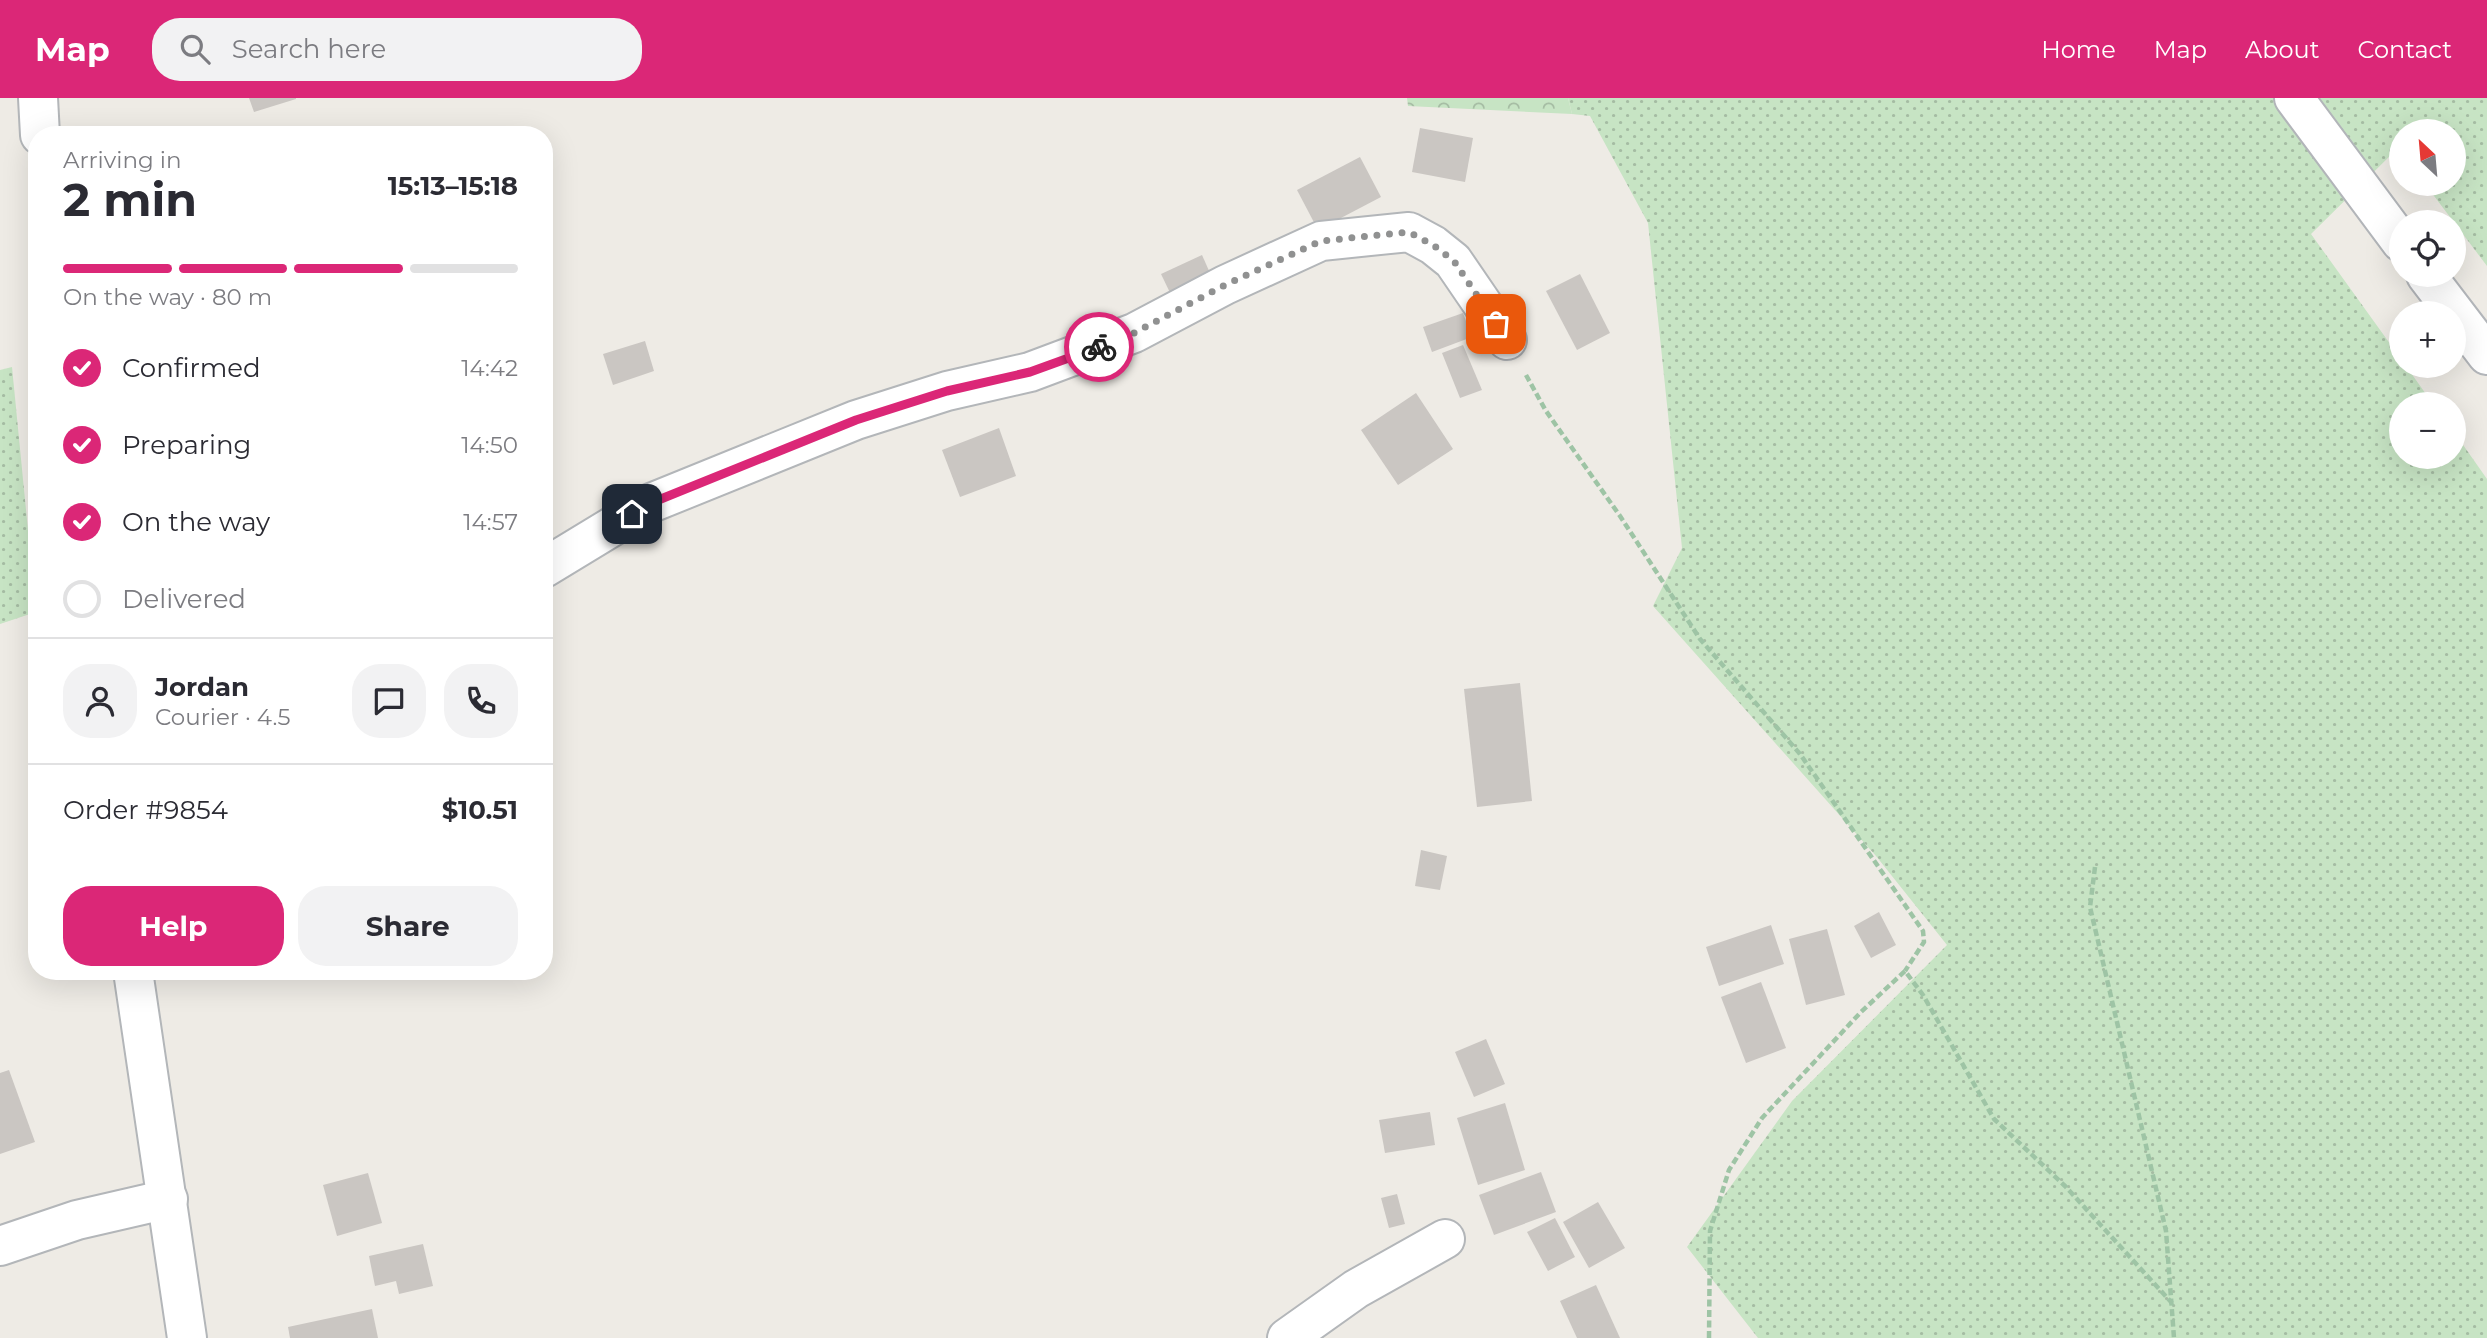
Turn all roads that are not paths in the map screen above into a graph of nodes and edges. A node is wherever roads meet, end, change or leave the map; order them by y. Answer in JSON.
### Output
{"nodes":[{"id":1,"x":38,"y":98,"type":"edge"},
{"id":2,"x":2294,"y":98,"type":"edge"},
{"id":3,"x":40,"y":126,"type":"edge"},
{"id":4,"x":2389,"y":226,"type":"edge"},
{"id":5,"x":2435,"y":287,"type":"edge"},
{"id":6,"x":1507,"y":340,"type":"road end"},
{"id":7,"x":2487,"y":355,"type":"edge"},
{"id":8,"x":553,"y":563,"type":"edge"},
{"id":9,"x":134,"y":980,"type":"edge"},
{"id":10,"x":168,"y":1199,"type":"junction"},
{"id":11,"x":1445,"y":1239,"type":"dead end"},
{"id":12,"x":0,"y":1246,"type":"edge"},
{"id":13,"x":187,"y":1338,"type":"edge"},
{"id":14,"x":1287,"y":1338,"type":"edge"}],
"edges":[{"from":1,"to":3,"type":"street"},
{"from":2,"to":4,"type":"street"},
{"from":5,"to":7,"type":"street"},
{"from":6,"to":8,"type":"street"},
{"from":9,"to":10,"type":"street"},
{"from":10,"to":12,"type":"street"},
{"from":10,"to":13,"type":"street"},
{"from":11,"to":14,"type":"street"}]}
